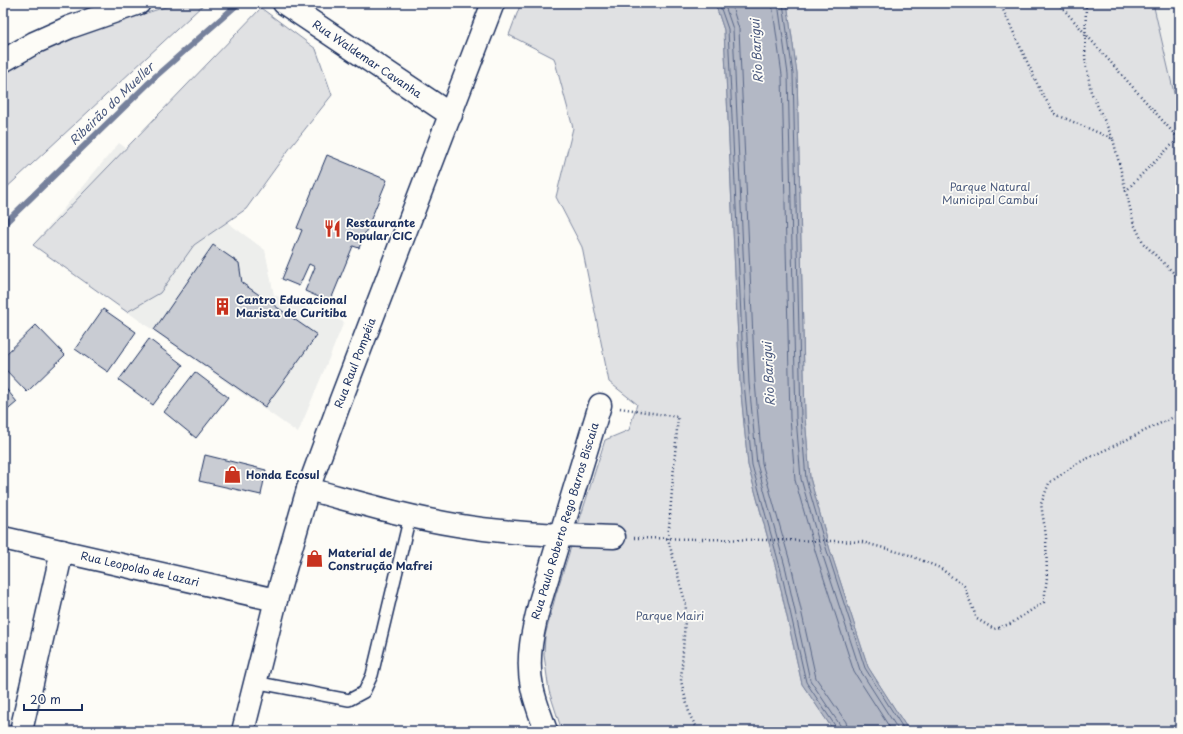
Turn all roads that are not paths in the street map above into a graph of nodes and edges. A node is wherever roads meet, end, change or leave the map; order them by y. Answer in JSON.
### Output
{"nodes":[{"id":1,"x":138,"y":3,"type":"edge"},
{"id":2,"x":284,"y":3,"type":"edge"},
{"id":3,"x":493,"y":3,"type":"edge"},
{"id":4,"x":3,"y":62,"type":"edge"},
{"id":5,"x":451,"y":114,"type":"junction"},
{"id":6,"x":600,"y":405,"type":"road end"},
{"id":7,"x":308,"y":489,"type":"junction"},
{"id":8,"x":410,"y":516,"type":"junction"},
{"id":9,"x":560,"y":535,"type":"junction"},
{"id":10,"x":614,"y":537,"type":"road end"},
{"id":11,"x":3,"y":538,"type":"edge"},
{"id":12,"x":62,"y":551,"type":"junction"},
{"id":13,"x":276,"y":600,"type":"junction"},
{"id":14,"x":254,"y":682,"type":"junction"},
{"id":15,"x":21,"y":731,"type":"edge"},
{"id":16,"x":243,"y":731,"type":"edge"},
{"id":17,"x":546,"y":731,"type":"edge"}],
"edges":[{"from":1,"to":4,"type":"street"},
{"from":2,"to":5,"type":"street","name":"Rua Waldemar Cavanha"},
{"from":3,"to":5,"type":"street","name":"Rua Raul Pompéia"},
{"from":5,"to":7,"type":"street","name":"Rua Raul Pompéia"},
{"from":6,"to":9,"type":"street","name":"Rua Paulo Roberto Rego Barros Biscaia"},
{"from":7,"to":8,"type":"street"},
{"from":7,"to":13,"type":"street","name":"Rua Raul Pompéia"},
{"from":8,"to":9,"type":"street"},
{"from":8,"to":14,"type":"lane"},
{"from":9,"to":10,"type":"street"},
{"from":9,"to":17,"type":"street","name":"Rua Paulo Roberto Rego Barros Biscaia"},
{"from":11,"to":12,"type":"street","name":"Rua Leopoldo de Lazari"},
{"from":12,"to":13,"type":"street","name":"Rua Leopoldo de Lazari"},
{"from":12,"to":15,"type":"street"},
{"from":13,"to":14,"type":"street","name":"Rua Raul Pompéia"},
{"from":14,"to":16,"type":"street","name":"Rua Raul Pompéia"}]}
